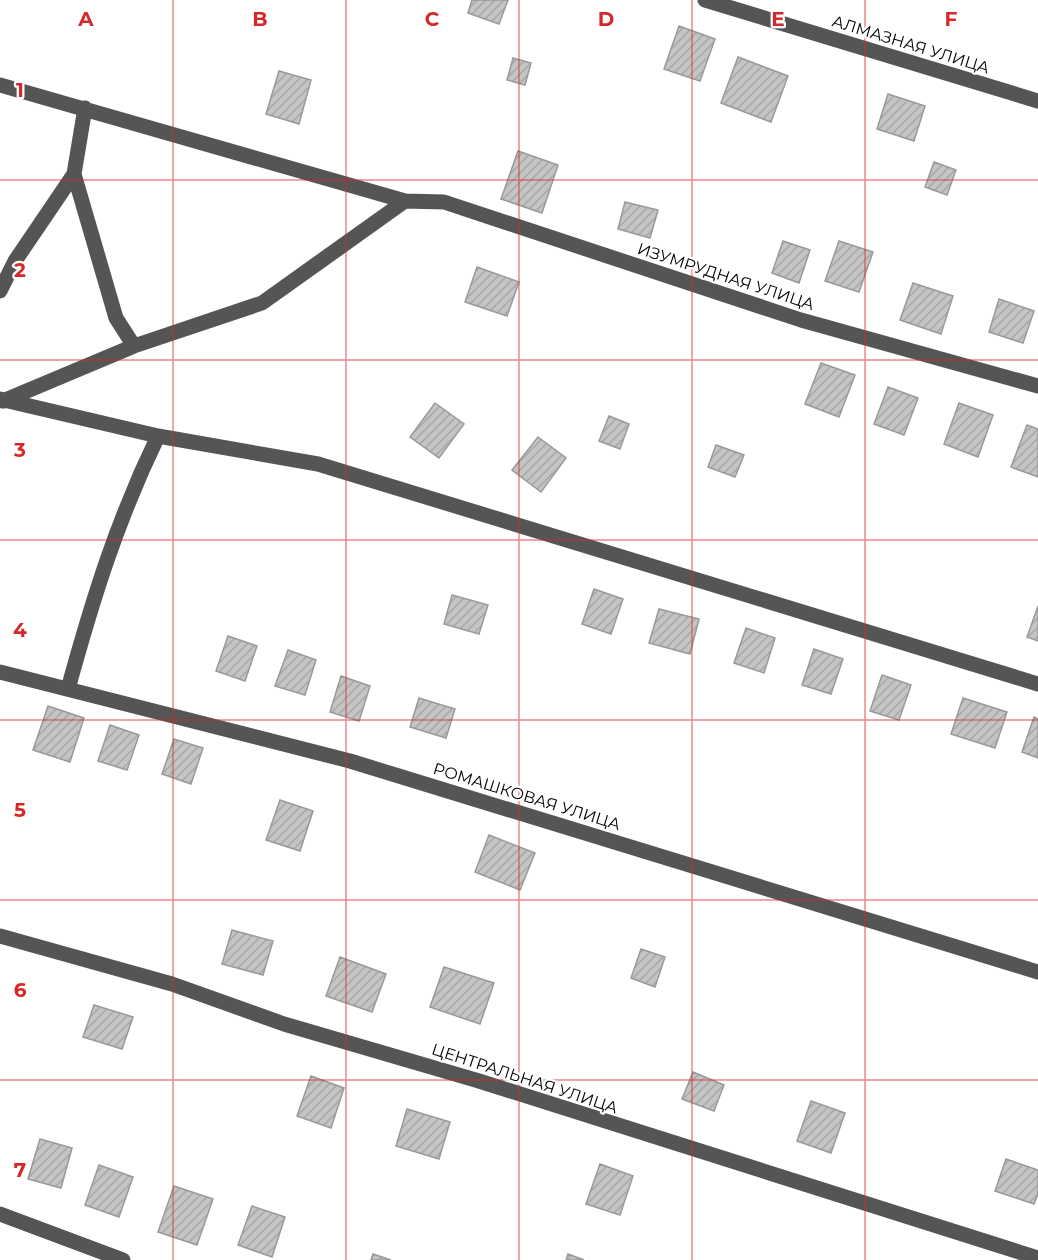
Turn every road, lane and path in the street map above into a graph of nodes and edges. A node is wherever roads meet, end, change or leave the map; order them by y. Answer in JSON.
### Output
{"nodes":[{"id":1,"x":705,"y":0,"type":"edge"},
{"id":2,"x":0,"y":85,"type":"edge"},
{"id":3,"x":1038,"y":101,"type":"edge"},
{"id":4,"x":85,"y":108,"type":"junction"},
{"id":5,"x":74,"y":174,"type":"junction"},
{"id":6,"x":405,"y":201,"type":"junction"},
{"id":7,"x":0,"y":291,"type":"edge"},
{"id":8,"x":134,"y":346,"type":"junction"},
{"id":9,"x":1038,"y":386,"type":"edge"},
{"id":10,"x":1,"y":400,"type":"edge"},
{"id":11,"x":158,"y":436,"type":"junction"},
{"id":12,"x":0,"y":672,"type":"edge"},
{"id":13,"x":1038,"y":684,"type":"edge"},
{"id":14,"x":68,"y":689,"type":"junction"},
{"id":15,"x":0,"y":936,"type":"edge"},
{"id":16,"x":1038,"y":972,"type":"edge"},
{"id":17,"x":0,"y":1214,"type":"edge"},
{"id":18,"x":1038,"y":1258,"type":"edge"},
{"id":19,"x":123,"y":1260,"type":"edge"}],
"edges":[{"from":1,"to":3,"type":"street","name":"АЛМАЗНАЯ УЛИЦА"},
{"from":2,"to":4,"type":"street","name":"ИЗУМРУДНАЯ УЛИЦА"},
{"from":4,"to":5,"type":"street"},
{"from":4,"to":6,"type":"street","name":"ИЗУМРУДНАЯ УЛИЦА"},
{"from":5,"to":7,"type":"street"},
{"from":5,"to":8,"type":"street"},
{"from":6,"to":8,"type":"street"},
{"from":6,"to":9,"type":"street","name":"ИЗУМРУДНАЯ УЛИЦА"},
{"from":8,"to":10,"type":"street"},
{"from":10,"to":11,"type":"street"},
{"from":11,"to":13,"type":"street"},
{"from":11,"to":14,"type":"street"},
{"from":12,"to":14,"type":"street","name":"РОМАШКОВАЯ УЛИЦА"},
{"from":14,"to":16,"type":"street","name":"РОМАШКОВАЯ УЛИЦА"},
{"from":15,"to":18,"type":"street","name":"ЦЕНТРАЛЬНАЯ УЛИЦА"},
{"from":17,"to":19,"type":"street"}]}
